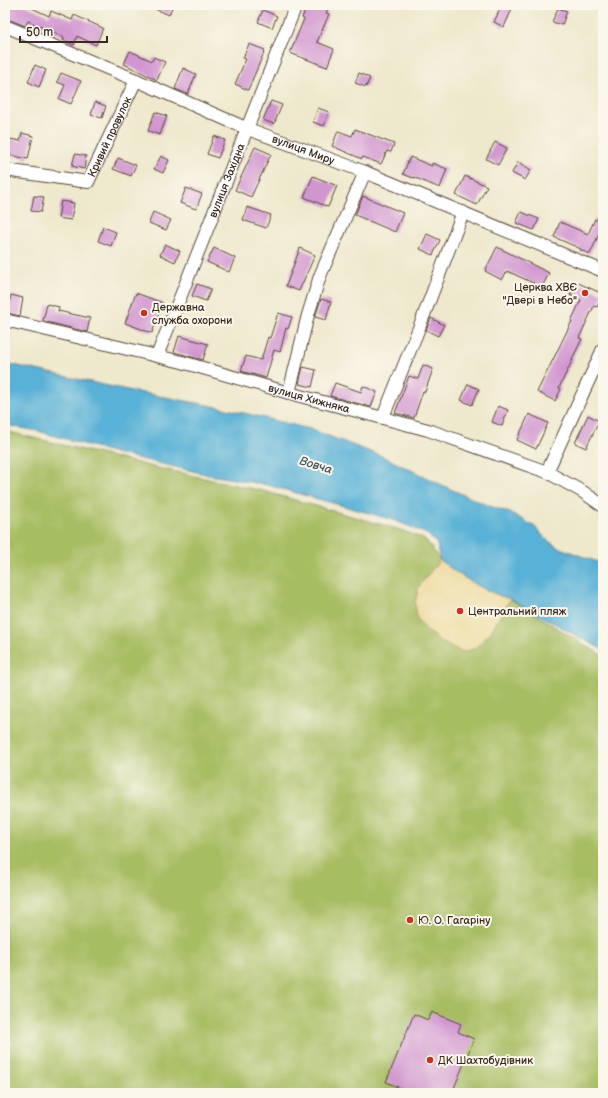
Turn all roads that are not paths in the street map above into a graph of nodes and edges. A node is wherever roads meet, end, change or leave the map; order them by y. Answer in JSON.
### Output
{"nodes":[{"id":1,"x":296,"y":5,"type":"edge"},
{"id":2,"x":5,"y":26,"type":"edge"},
{"id":3,"x":136,"y":80,"type":"junction"},
{"id":4,"x":248,"y":129,"type":"junction"},
{"id":5,"x":5,"y":170,"type":"edge"},
{"id":6,"x":365,"y":172,"type":"junction"},
{"id":7,"x":463,"y":212,"type":"junction"},
{"id":8,"x":603,"y":272,"type":"edge"},
{"id":9,"x":5,"y":320,"type":"edge"},
{"id":10,"x":603,"y":350,"type":"edge"},
{"id":11,"x":157,"y":356,"type":"junction"},
{"id":12,"x":289,"y":393,"type":"junction"},
{"id":13,"x":383,"y":418,"type":"junction"},
{"id":14,"x":547,"y":472,"type":"junction"},
{"id":15,"x":603,"y":506,"type":"edge"}],
"edges":[{"from":1,"to":4,"type":"street","name":"вулиця Західна"},
{"from":2,"to":3,"type":"street","name":"вулиця Миру"},
{"from":3,"to":4,"type":"street","name":"вулиця Миру"},
{"from":3,"to":5,"type":"street","name":"Кривий провулок"},
{"from":4,"to":6,"type":"street","name":"вулиця Миру"},
{"from":4,"to":11,"type":"street","name":"вулиця Західна"},
{"from":6,"to":7,"type":"street","name":"вулиця Миру"},
{"from":6,"to":12,"type":"street"},
{"from":7,"to":8,"type":"street","name":"вулиця Миру"},
{"from":7,"to":13,"type":"street"},
{"from":9,"to":11,"type":"street","name":"вулиця Хижняка"},
{"from":10,"to":14,"type":"street"},
{"from":11,"to":12,"type":"street","name":"вулиця Хижняка"},
{"from":12,"to":13,"type":"street","name":"вулиця Хижняка"},
{"from":13,"to":14,"type":"street","name":"вулиця Хижняка"},
{"from":14,"to":15,"type":"street","name":"вулиця Хижняка"}]}
